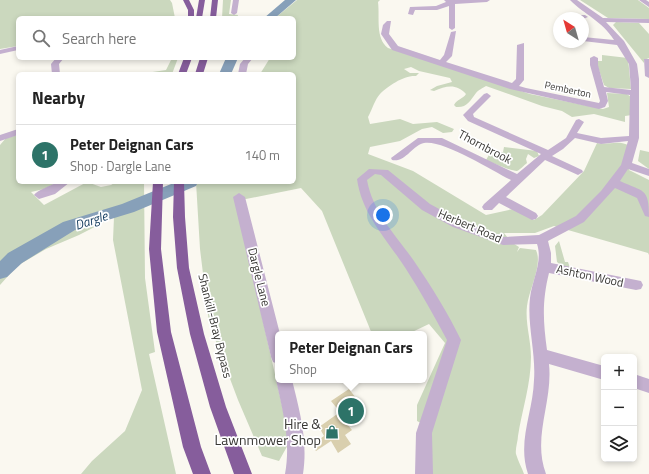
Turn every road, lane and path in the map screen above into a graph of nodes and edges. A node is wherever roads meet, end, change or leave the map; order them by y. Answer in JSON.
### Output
{"nodes":[{"id":1,"x":186,"y":0,"type":"edge"},
{"id":2,"x":202,"y":0,"type":"edge"},
{"id":3,"x":215,"y":0,"type":"edge"},
{"id":4,"x":236,"y":0,"type":"edge"},
{"id":5,"x":487,"y":0,"type":"edge"},
{"id":6,"x":573,"y":0,"type":"edge"},
{"id":7,"x":450,"y":2,"type":"edge"},
{"id":8,"x":234,"y":13,"type":"dead end"},
{"id":9,"x":411,"y":14,"type":"dead end"},
{"id":10,"x":191,"y":16,"type":"edge"},
{"id":11,"x":199,"y":16,"type":"edge"},
{"id":12,"x":213,"y":16,"type":"edge"},
{"id":13,"x":601,"y":20,"type":"junction"},
{"id":14,"x":389,"y":22,"type":"dead end"},
{"id":15,"x":649,"y":27,"type":"edge"},
{"id":16,"x":589,"y":40,"type":"edge"},
{"id":17,"x":621,"y":43,"type":"junction"},
{"id":18,"x":521,"y":45,"type":"dead end"},
{"id":19,"x":16,"y":48,"type":"edge"},
{"id":20,"x":0,"y":52,"type":"edge"},
{"id":21,"x":594,"y":58,"type":"dead end"},
{"id":22,"x":58,"y":60,"type":"edge"},
{"id":23,"x":187,"y":60,"type":"edge"},
{"id":24,"x":203,"y":60,"type":"edge"},
{"id":25,"x":208,"y":60,"type":"edge"},
{"id":26,"x":247,"y":60,"type":"edge"},
{"id":27,"x":649,"y":61,"type":"edge"},
{"id":28,"x":441,"y":63,"type":"junction"},
{"id":29,"x":56,"y":72,"type":"edge"},
{"id":30,"x":183,"y":72,"type":"edge"},
{"id":31,"x":199,"y":72,"type":"edge"},
{"id":32,"x":205,"y":72,"type":"edge"},
{"id":33,"x":242,"y":72,"type":"edge"},
{"id":34,"x":649,"y":76,"type":"edge"},
{"id":35,"x":514,"y":87,"type":"junction"},
{"id":36,"x":601,"y":89,"type":"junction"},
{"id":37,"x":635,"y":93,"type":"junction"},
{"id":38,"x":487,"y":96,"type":"dead end"},
{"id":39,"x":579,"y":122,"type":"dead end"},
{"id":40,"x":16,"y":133,"type":"edge"},
{"id":41,"x":573,"y":135,"type":"junction"},
{"id":42,"x":0,"y":138,"type":"edge"},
{"id":43,"x":634,"y":138,"type":"junction"},
{"id":44,"x":547,"y":155,"type":"junction"},
{"id":45,"x":396,"y":158,"type":"dead end"},
{"id":46,"x":626,"y":165,"type":"junction"},
{"id":47,"x":578,"y":172,"type":"dead end"},
{"id":48,"x":649,"y":173,"type":"edge"},
{"id":49,"x":518,"y":179,"type":"junction"},
{"id":50,"x":614,"y":183,"type":"junction"},
{"id":51,"x":62,"y":184,"type":"edge"},
{"id":52,"x":158,"y":184,"type":"edge"},
{"id":53,"x":179,"y":184,"type":"edge"},
{"id":54,"x":39,"y":195,"type":"dead end"},
{"id":55,"x":240,"y":198,"type":"dead end"},
{"id":56,"x":498,"y":198,"type":"junction"},
{"id":57,"x":488,"y":207,"type":"dead end"},
{"id":58,"x":649,"y":213,"type":"edge"},
{"id":59,"x":532,"y":216,"type":"dead end"},
{"id":60,"x":541,"y":239,"type":"junction"},
{"id":61,"x":545,"y":267,"type":"junction"},
{"id":62,"x":636,"y":285,"type":"dead end"},
{"id":63,"x":275,"y":344,"type":"edge"},
{"id":64,"x":542,"y":355,"type":"junction"},
{"id":65,"x":601,"y":372,"type":"edge"},
{"id":66,"x":637,"y":382,"type":"edge"},
{"id":67,"x":285,"y":383,"type":"edge"},
{"id":68,"x":649,"y":386,"type":"edge"},
{"id":69,"x":192,"y":447,"type":"junction"},
{"id":70,"x":196,"y":474,"type":"edge"},
{"id":71,"x":202,"y":474,"type":"edge"},
{"id":72,"x":243,"y":474,"type":"edge"},
{"id":73,"x":294,"y":474,"type":"edge"},
{"id":74,"x":424,"y":474,"type":"edge"},
{"id":75,"x":537,"y":474,"type":"edge"}],
"edges":[{"from":1,"to":10,"type":"highway"},
{"from":2,"to":11,"type":"highway"},
{"from":3,"to":12,"type":"highway"},
{"from":4,"to":8,"type":"street"},
{"from":5,"to":7,"type":"street"},
{"from":6,"to":13,"type":"street","name":"Herbert Road"},
{"from":7,"to":9,"type":"street"},
{"from":7,"to":28,"type":"street"},
{"from":13,"to":15,"type":"street"},
{"from":13,"to":17,"type":"street","name":"Herbert Road"},
{"from":14,"to":28,"type":"street","name":"Pemberton"},
{"from":16,"to":17,"type":"street"},
{"from":17,"to":37,"type":"street","name":"Herbert Road"},
{"from":18,"to":35,"type":"street"},
{"from":19,"to":20,"type":"street"},
{"from":21,"to":36,"type":"street","name":"Pemberton"},
{"from":22,"to":29,"type":"street"},
{"from":23,"to":30,"type":"highway"},
{"from":24,"to":31,"type":"highway"},
{"from":25,"to":32,"type":"highway"},
{"from":26,"to":33,"type":"street"},
{"from":27,"to":34,"type":"street"},
{"from":28,"to":35,"type":"street","name":"Pemberton"},
{"from":35,"to":36,"type":"street","name":"Pemberton"},
{"from":36,"to":37,"type":"street","name":"Pemberton"},
{"from":37,"to":43,"type":"street","name":"Herbert Road"},
{"from":38,"to":44,"type":"street","name":"Thornbrook"},
{"from":39,"to":41,"type":"street"},
{"from":40,"to":42,"type":"street"},
{"from":41,"to":43,"type":"street"},
{"from":41,"to":44,"type":"street"},
{"from":43,"to":46,"type":"street","name":"Herbert Road"},
{"from":44,"to":47,"type":"street"},
{"from":44,"to":49,"type":"street"},
{"from":45,"to":49,"type":"street","name":"Thornbrook"},
{"from":46,"to":48,"type":"street"},
{"from":46,"to":50,"type":"street","name":"Herbert Road"},
{"from":49,"to":56,"type":"street"},
{"from":50,"to":58,"type":"street"},
{"from":50,"to":60,"type":"street","name":"Herbert Road"},
{"from":51,"to":54,"type":"street"},
{"from":52,"to":69,"type":"highway"},
{"from":53,"to":72,"type":"highway","name":"Shankill-Bray Bypass"},
{"from":55,"to":63,"type":"street","name":"Dargle Lane"},
{"from":56,"to":57,"type":"street"},
{"from":56,"to":59,"type":"street"},
{"from":60,"to":61,"type":"street","name":"Ashton Wood"},
{"from":60,"to":74,"type":"street","name":"Herbert Road"},
{"from":61,"to":62,"type":"street","name":"Ashton Wood"},
{"from":61,"to":64,"type":"street","name":"Ashton Wood"},
{"from":64,"to":65,"type":"street"},
{"from":64,"to":75,"type":"street","name":"Ashton Wood"},
{"from":66,"to":68,"type":"street"},
{"from":67,"to":73,"type":"street"},
{"from":69,"to":70,"type":"highway"},
{"from":69,"to":71,"type":"highway"}]}
